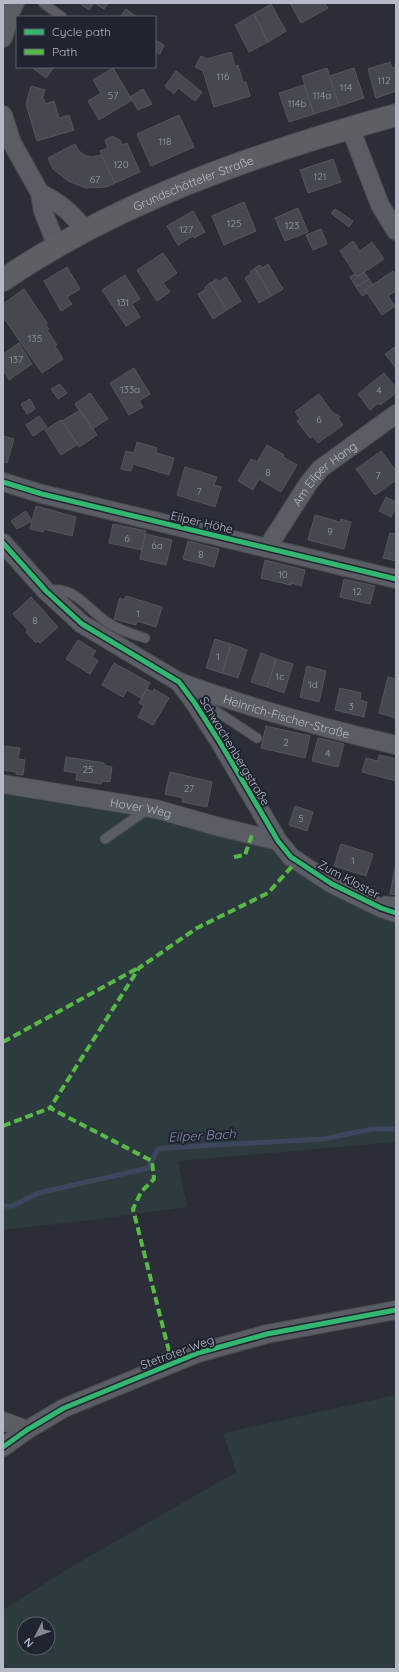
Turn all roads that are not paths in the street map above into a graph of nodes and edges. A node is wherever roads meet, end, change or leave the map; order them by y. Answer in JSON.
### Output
{"nodes":[{"id":1,"x":15,"y":3,"type":"edge"},
{"id":2,"x":43,"y":3,"type":"edge"},
{"id":3,"x":61,"y":16,"type":"edge"},
{"id":4,"x":3,"y":38,"type":"edge"},
{"id":5,"x":3,"y":115,"type":"edge"},
{"id":6,"x":396,"y":115,"type":"edge"},
{"id":7,"x":350,"y":127,"type":"junction"},
{"id":8,"x":40,"y":193,"type":"junction"},
{"id":9,"x":84,"y":231,"type":"junction"},
{"id":10,"x":396,"y":231,"type":"edge"},
{"id":11,"x":57,"y":246,"type":"junction"},
{"id":12,"x":3,"y":280,"type":"edge"},
{"id":13,"x":396,"y":414,"type":"edge"},
{"id":14,"x":3,"y":482,"type":"edge"},
{"id":15,"x":3,"y":543,"type":"edge"},
{"id":16,"x":267,"y":548,"type":"junction"},
{"id":17,"x":396,"y":579,"type":"edge"},
{"id":18,"x":46,"y":590,"type":"junction"},
{"id":19,"x":145,"y":638,"type":"dead end"},
{"id":20,"x":183,"y":687,"type":"junction"},
{"id":21,"x":257,"y":738,"type":"dead end"},
{"id":22,"x":396,"y":745,"type":"edge"},
{"id":23,"x":3,"y":784,"type":"edge"},
{"id":24,"x":149,"y":808,"type":"junction"},
{"id":25,"x":105,"y":839,"type":"dead end"},
{"id":26,"x":278,"y":841,"type":"junction"},
{"id":27,"x":391,"y":907,"type":"edge"},
{"id":28,"x":396,"y":1310,"type":"edge"},
{"id":29,"x":3,"y":1421,"type":"edge"},
{"id":30,"x":27,"y":1430,"type":"junction"},
{"id":31,"x":3,"y":1447,"type":"edge"}],
"edges":[{"from":1,"to":4,"type":"street"},
{"from":2,"to":3,"type":"lane"},
{"from":5,"to":8,"type":"street"},
{"from":6,"to":7,"type":"main road","name":"Grundschötteler Straße"},
{"from":7,"to":9,"type":"main road","name":"Grundschötteler Straße"},
{"from":7,"to":10,"type":"street"},
{"from":8,"to":9,"type":"street"},
{"from":8,"to":11,"type":"street"},
{"from":9,"to":11,"type":"main road","name":"Grundschötteler Straße"},
{"from":11,"to":12,"type":"main road","name":"Grundschötteler Straße"},
{"from":13,"to":16,"type":"street","name":"Am Eilper Hang"},
{"from":14,"to":16,"type":"street","name":"Eilper Höhe"},
{"from":15,"to":18,"type":"street","name":"Schwachenbergstraße"},
{"from":16,"to":17,"type":"street","name":"Eilper Höhe"},
{"from":18,"to":19,"type":"lane"},
{"from":18,"to":20,"type":"street","name":"Schwachenbergstraße"},
{"from":20,"to":21,"type":"lane"},
{"from":20,"to":22,"type":"street","name":"Heinrich-Fischer-Straße"},
{"from":20,"to":26,"type":"street","name":"Schwachenbergstraße"},
{"from":23,"to":24,"type":"street","name":"Hover Weg"},
{"from":24,"to":25,"type":"lane"},
{"from":24,"to":26,"type":"street","name":"Hover Weg"},
{"from":26,"to":27,"type":"street","name":"Zum Kloster"},
{"from":28,"to":30,"type":"street","name":"Stetroter Weg"},
{"from":29,"to":30,"type":"street"},
{"from":30,"to":31,"type":"street","name":"Stetroter Weg"}]}
